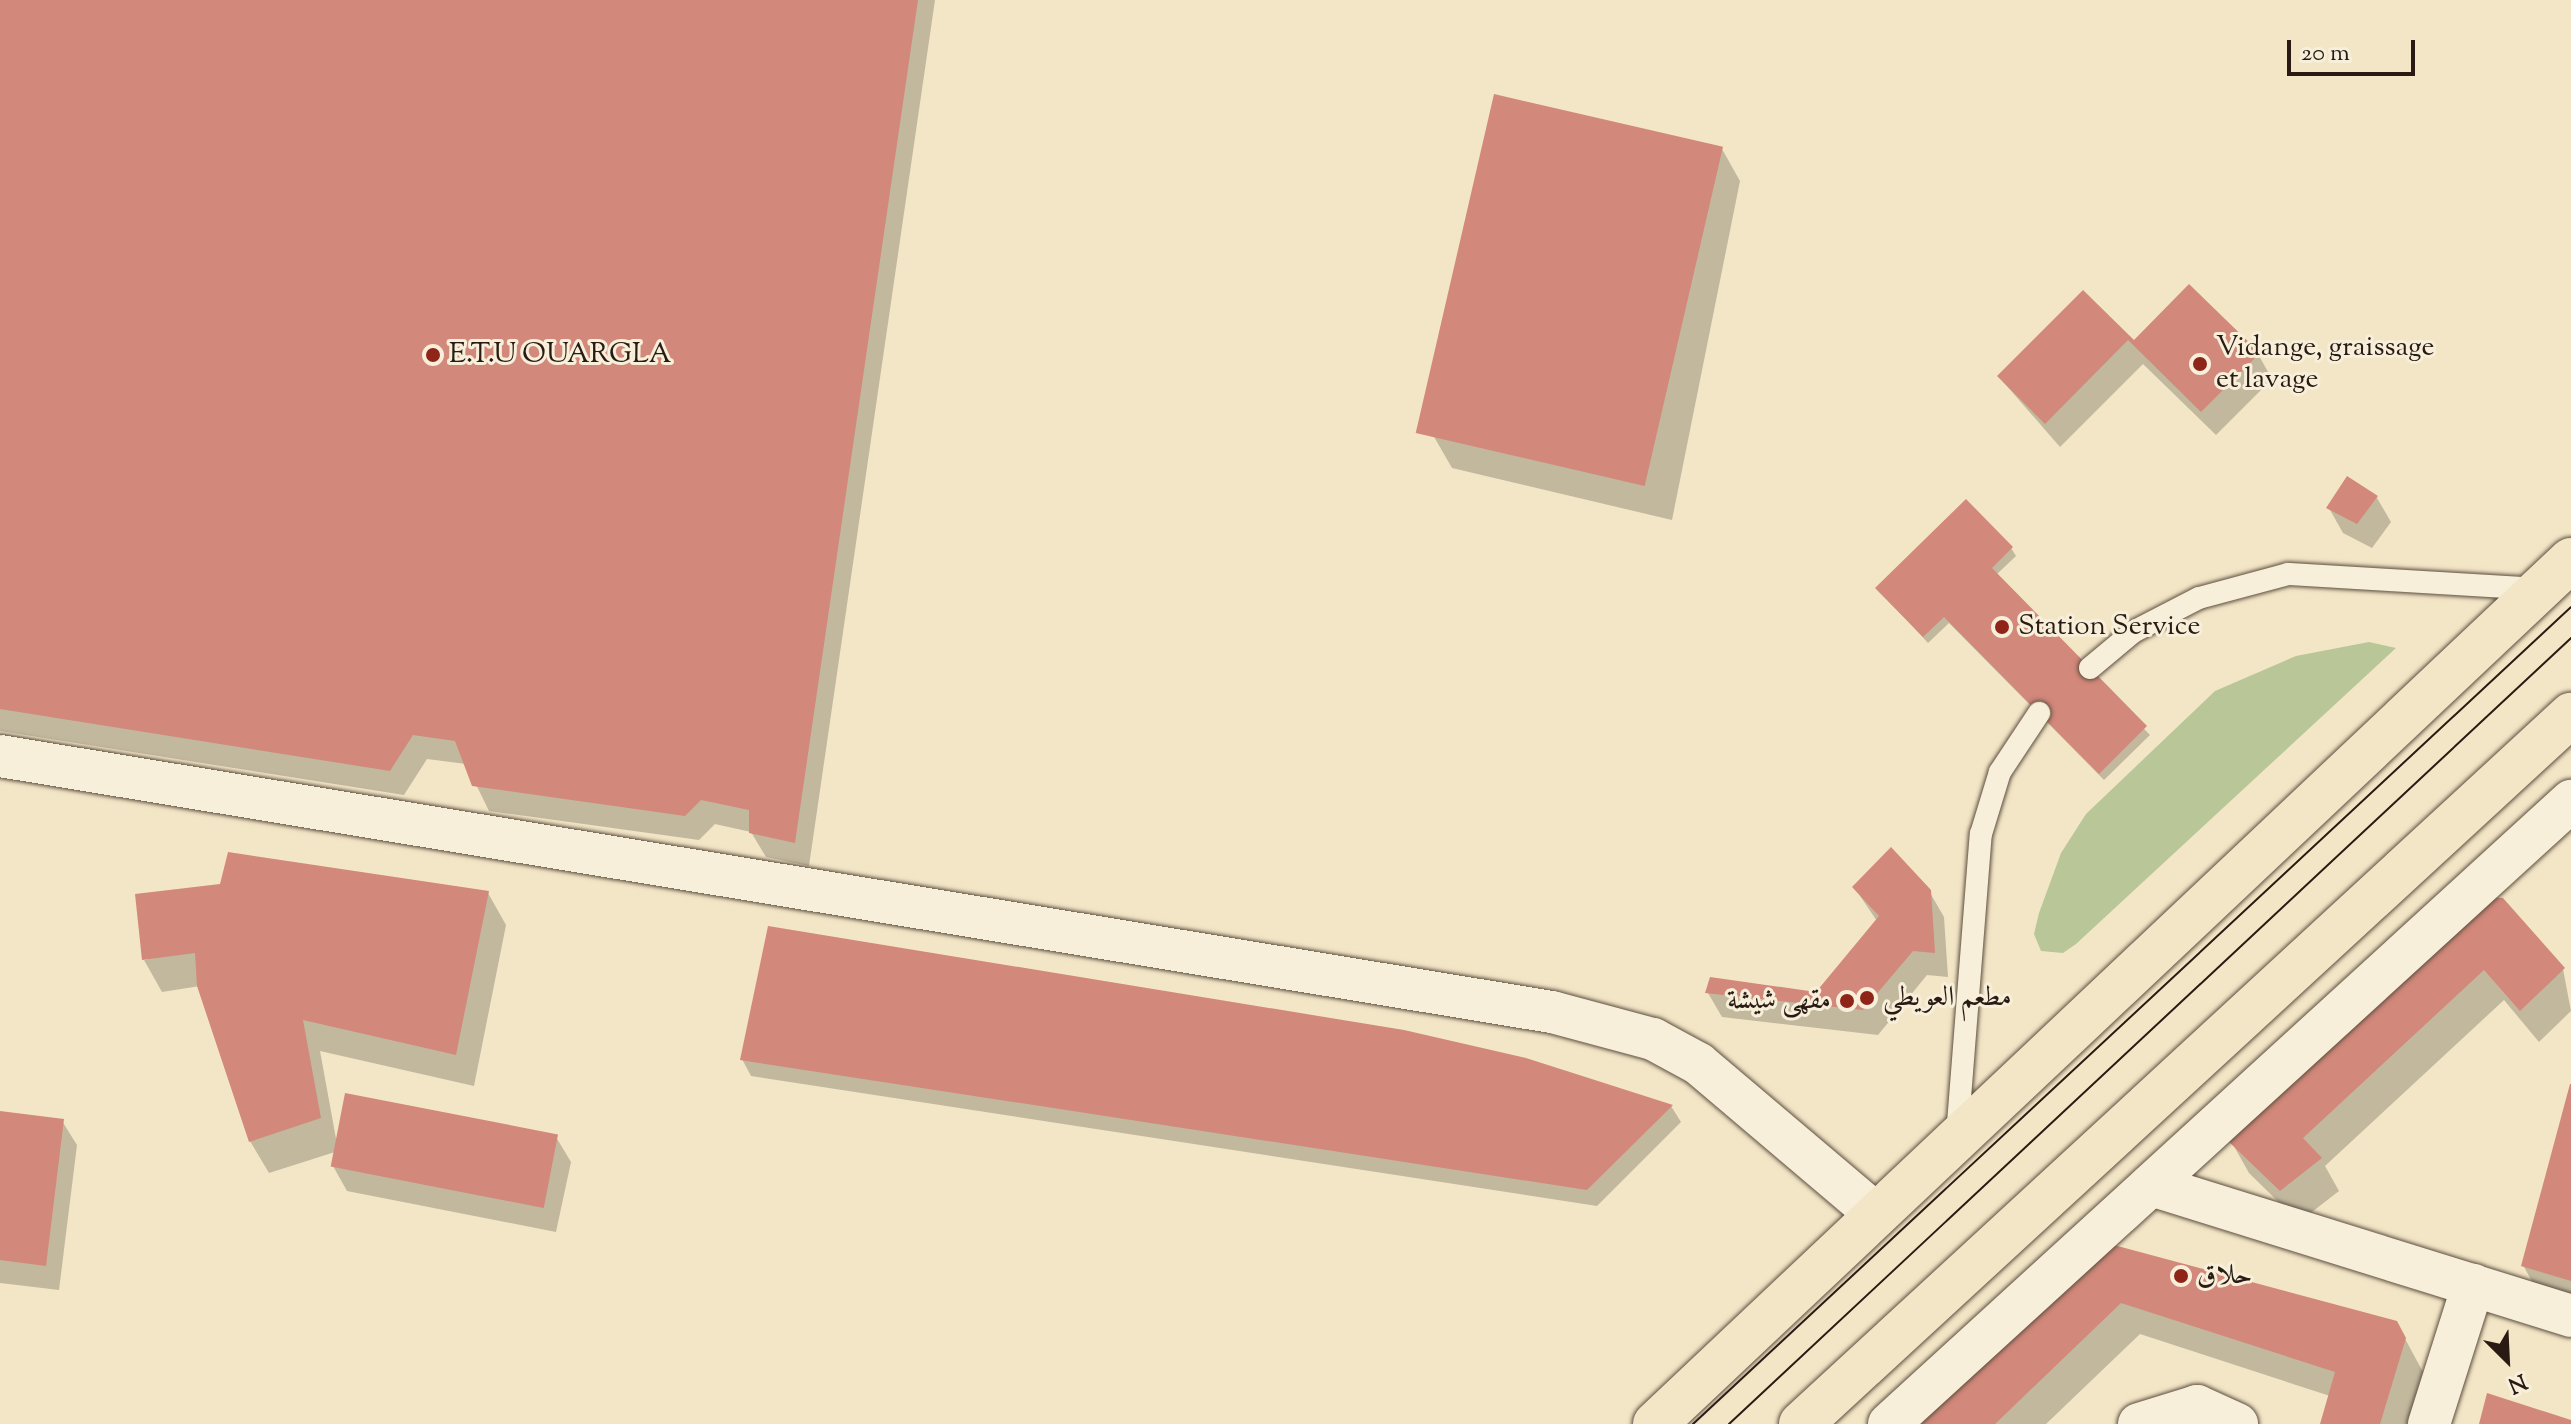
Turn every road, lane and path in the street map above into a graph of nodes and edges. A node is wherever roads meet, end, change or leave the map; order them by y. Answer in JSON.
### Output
{"nodes":[{"id":1,"x":2571,"y":560,"type":"edge"},
{"id":2,"x":2538,"y":589,"type":"junction"},
{"id":3,"x":2090,"y":668,"type":"dead end"},
{"id":4,"x":2039,"y":713,"type":"dead end"},
{"id":5,"x":2571,"y":715,"type":"edge"},
{"id":6,"x":0,"y":756,"type":"edge"},
{"id":7,"x":2571,"y":801,"type":"edge"},
{"id":8,"x":1957,"y":1143,"type":"junction"},
{"id":9,"x":2151,"y":1185,"type":"junction"},
{"id":10,"x":1876,"y":1214,"type":"junction"},
{"id":11,"x":2473,"y":1285,"type":"junction"},
{"id":12,"x":2571,"y":1316,"type":"edge"},
{"id":13,"x":1655,"y":1424,"type":"edge"},
{"id":14,"x":1801,"y":1424,"type":"edge"},
{"id":15,"x":1889,"y":1424,"type":"edge"},
{"id":16,"x":2139,"y":1424,"type":"edge"},
{"id":17,"x":2237,"y":1424,"type":"edge"},
{"id":18,"x":2429,"y":1424,"type":"edge"}],
"edges":[{"from":1,"to":2,"type":"main road"},
{"from":2,"to":3,"type":"lane"},
{"from":2,"to":8,"type":"main road"},
{"from":4,"to":8,"type":"lane"},
{"from":5,"to":14,"type":"main road"},
{"from":6,"to":10,"type":"street"},
{"from":7,"to":9,"type":"street"},
{"from":8,"to":10,"type":"main road"},
{"from":9,"to":11,"type":"street"},
{"from":9,"to":15,"type":"street"},
{"from":10,"to":13,"type":"main road"},
{"from":11,"to":12,"type":"street"},
{"from":11,"to":18,"type":"street"},
{"from":16,"to":17,"type":"street"}]}
